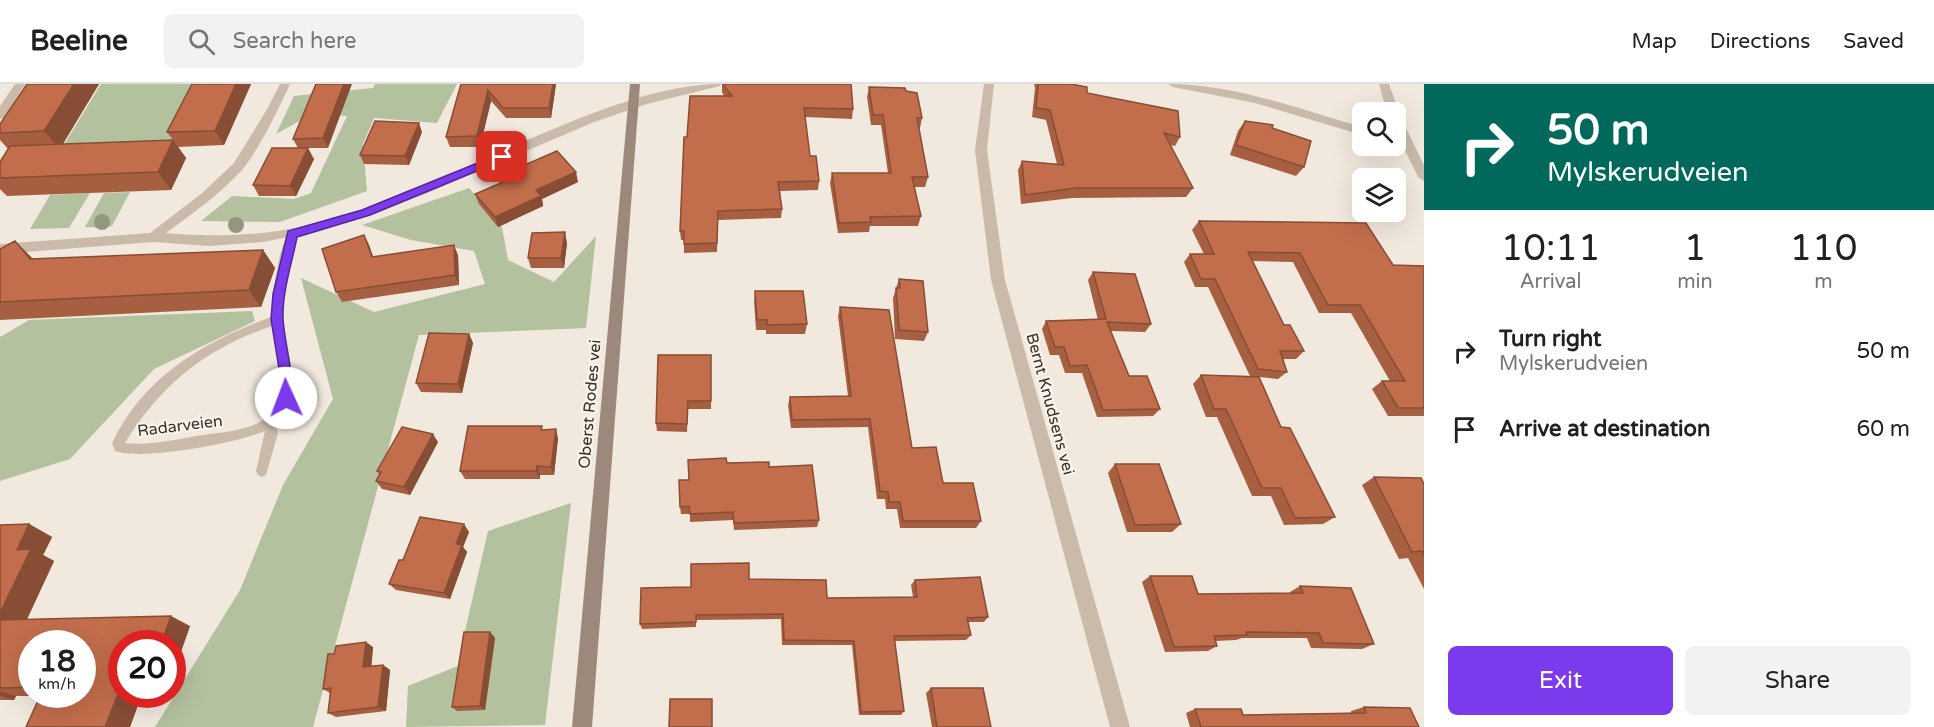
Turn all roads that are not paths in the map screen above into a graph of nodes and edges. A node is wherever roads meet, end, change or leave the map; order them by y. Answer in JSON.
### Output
{"nodes":[{"id":1,"x":20,"y":84,"type":"edge"},
{"id":2,"x":285,"y":84,"type":"edge"},
{"id":3,"x":634,"y":84,"type":"edge"},
{"id":4,"x":716,"y":84,"type":"edge"},
{"id":5,"x":988,"y":84,"type":"edge"},
{"id":6,"x":1173,"y":84,"type":"edge"},
{"id":7,"x":1384,"y":84,"type":"edge"},
{"id":8,"x":1390,"y":102,"type":"edge"},
{"id":9,"x":632,"y":105,"type":"junction"},
{"id":10,"x":0,"y":115,"type":"edge"},
{"id":11,"x":1352,"y":128,"type":"edge"},
{"id":12,"x":1406,"y":143,"type":"edge"},
{"id":13,"x":1424,"y":148,"type":"edge"},
{"id":14,"x":1406,"y":150,"type":"edge"},
{"id":15,"x":1424,"y":177,"type":"edge"},
{"id":16,"x":292,"y":234,"type":"junction"},
{"id":17,"x":153,"y":237,"type":"junction"},
{"id":18,"x":0,"y":249,"type":"edge"},
{"id":19,"x":277,"y":319,"type":"junction"},
{"id":20,"x":269,"y":425,"type":"junction"},
{"id":21,"x":262,"y":471,"type":"dead end"},
{"id":22,"x":582,"y":727,"type":"edge"},
{"id":23,"x":1120,"y":727,"type":"edge"}],
"edges":[{"from":1,"to":10,"type":"street"},
{"from":2,"to":17,"type":"street"},
{"from":3,"to":9,"type":"street","name":"Oberst Rodes vei"},
{"from":4,"to":9,"type":"street"},
{"from":5,"to":23,"type":"street","name":"Bernt Knudsens vei"},
{"from":6,"to":11,"type":"street"},
{"from":7,"to":8,"type":"street"},
{"from":9,"to":16,"type":"street"},
{"from":9,"to":22,"type":"street","name":"Oberst Rodes vei"},
{"from":12,"to":13,"type":"street"},
{"from":14,"to":15,"type":"street"},
{"from":16,"to":17,"type":"street"},
{"from":16,"to":19,"type":"lane"},
{"from":17,"to":18,"type":"street"},
{"from":19,"to":20,"type":"lane"},
{"from":19,"to":20,"type":"lane","name":"Radarveien"},
{"from":20,"to":21,"type":"lane"}]}
